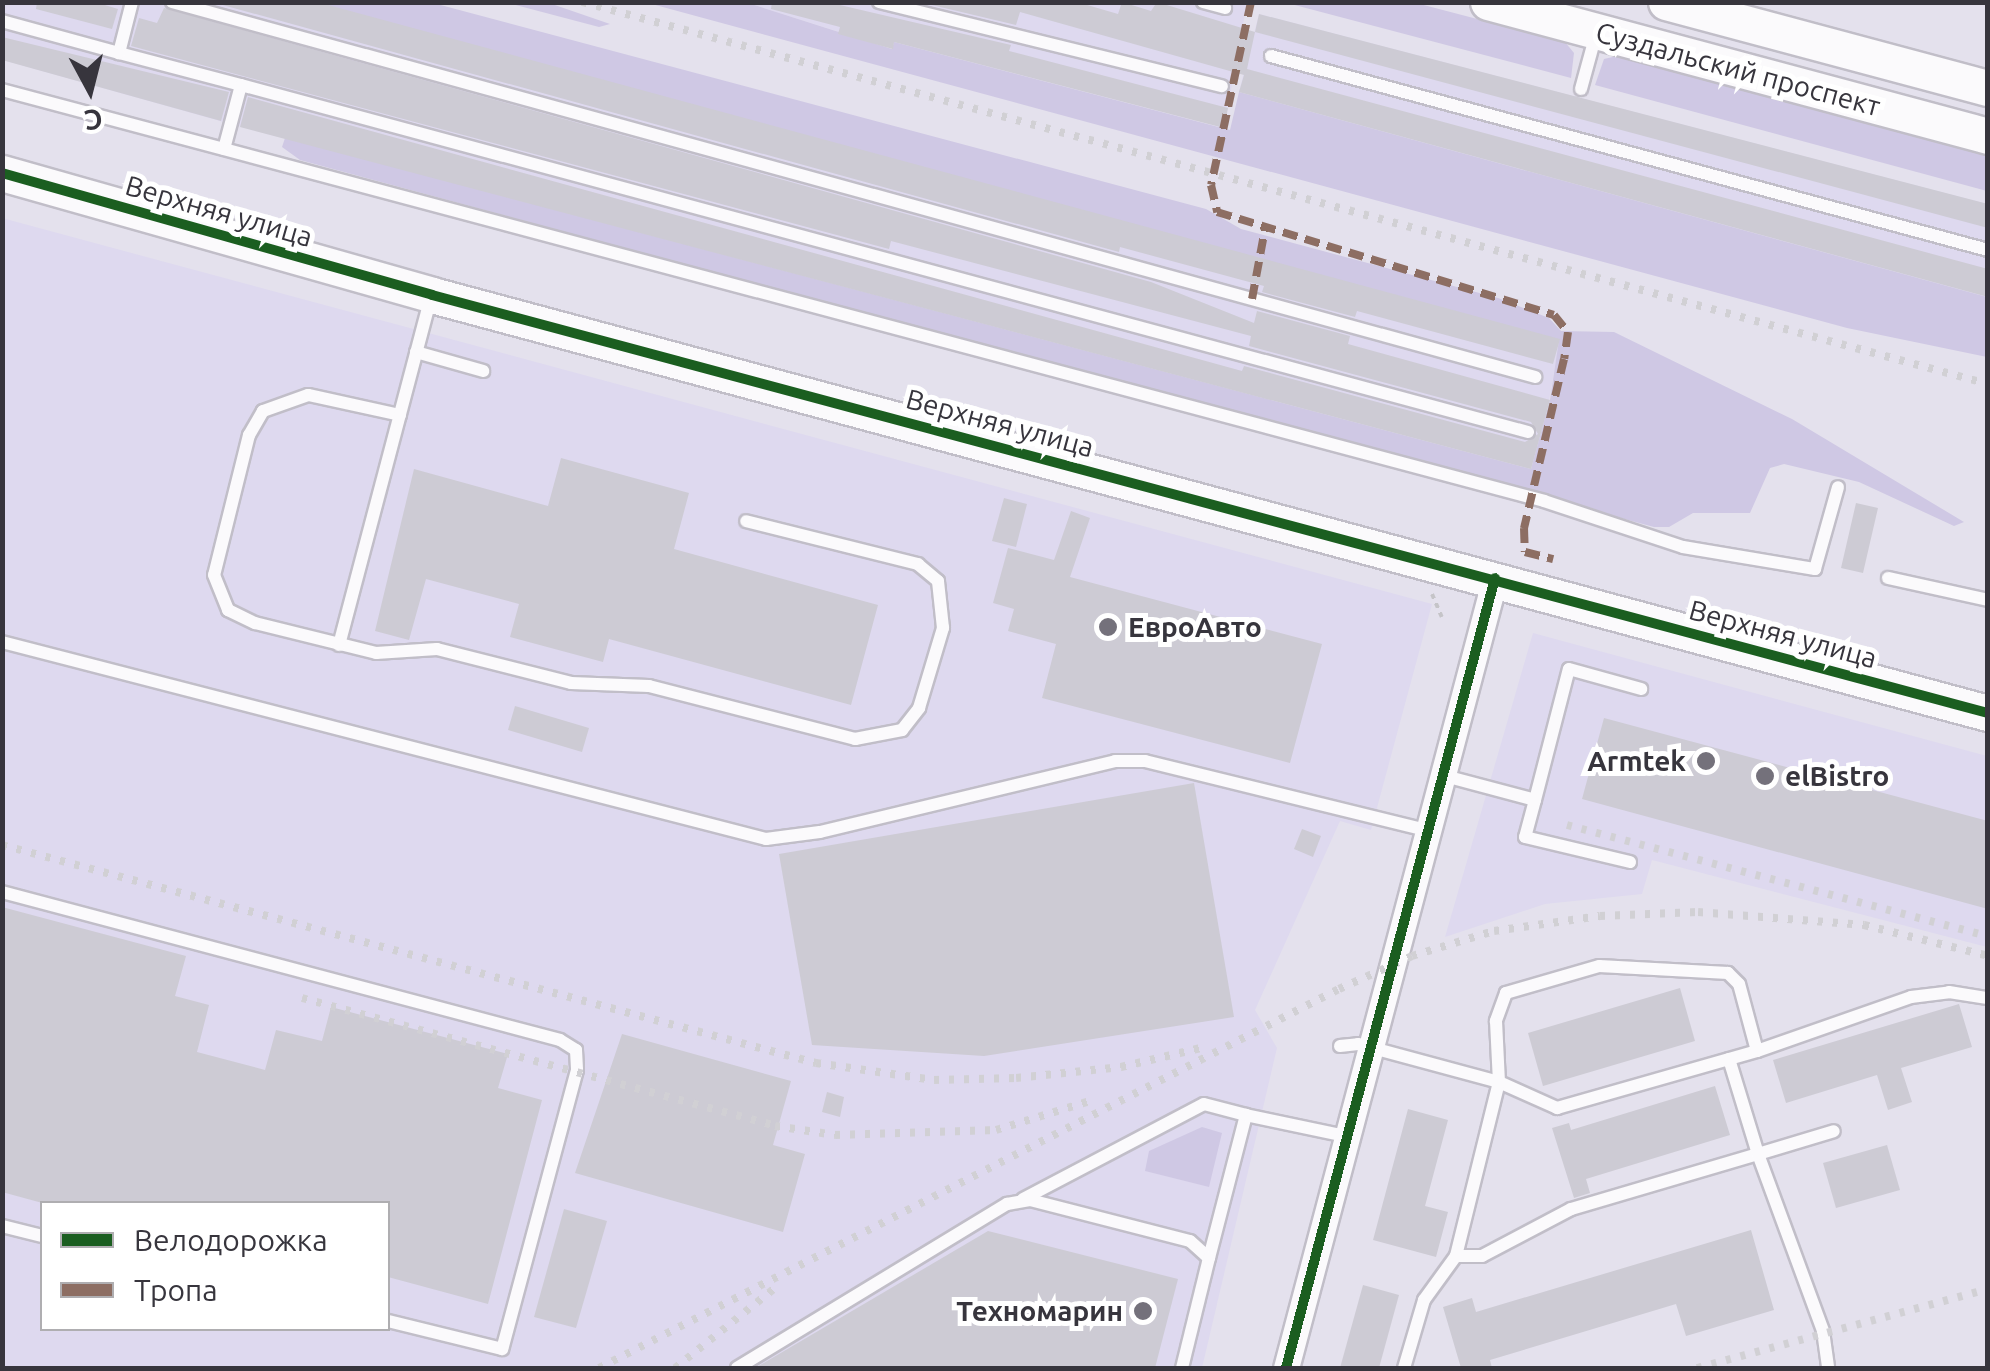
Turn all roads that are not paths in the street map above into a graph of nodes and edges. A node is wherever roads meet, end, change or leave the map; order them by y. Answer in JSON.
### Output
{"nodes":[{"id":1,"x":132,"y":2,"type":"edge"},
{"id":2,"x":172,"y":2,"type":"edge"},
{"id":3,"x":879,"y":2,"type":"edge"},
{"id":4,"x":1204,"y":2,"type":"edge"},
{"id":5,"x":1488,"y":2,"type":"edge"},
{"id":6,"x":1666,"y":2,"type":"edge"},
{"id":7,"x":1226,"y":8,"type":"dead end"},
{"id":8,"x":2,"y":21,"type":"edge"},
{"id":9,"x":1597,"y":32,"type":"junction"},
{"id":10,"x":119,"y":52,"type":"junction"},
{"id":11,"x":1270,"y":56,"type":"dead end"},
{"id":12,"x":241,"y":86,"type":"junction"},
{"id":13,"x":1222,"y":86,"type":"dead end"},
{"id":14,"x":1988,"y":88,"type":"edge"},
{"id":15,"x":1580,"y":89,"type":"dead end"},
{"id":16,"x":2,"y":90,"type":"edge"},
{"id":17,"x":1988,"y":136,"type":"edge"},
{"id":18,"x":224,"y":149,"type":"junction"},
{"id":19,"x":2,"y":172,"type":"edge"},
{"id":20,"x":1988,"y":250,"type":"edge"},
{"id":21,"x":432,"y":295,"type":"junction"},
{"id":22,"x":416,"y":352,"type":"junction"},
{"id":23,"x":483,"y":371,"type":"dead end"},
{"id":24,"x":1535,"y":377,"type":"dead end"},
{"id":25,"x":400,"y":415,"type":"junction"},
{"id":26,"x":1528,"y":432,"type":"dead end"},
{"id":27,"x":1838,"y":487,"type":"dead end"},
{"id":28,"x":746,"y":521,"type":"dead end"},
{"id":29,"x":1495,"y":578,"type":"junction"},
{"id":30,"x":1888,"y":578,"type":"dead end"},
{"id":31,"x":1988,"y":600,"type":"edge"},
{"id":32,"x":2,"y":642,"type":"edge"},
{"id":33,"x":339,"y":645,"type":"junction"},
{"id":34,"x":1641,"y":688,"type":"dead end"},
{"id":35,"x":1988,"y":714,"type":"edge"},
{"id":36,"x":1445,"y":776,"type":"junction"},
{"id":37,"x":1535,"y":800,"type":"junction"},
{"id":38,"x":1431,"y":832,"type":"junction"},
{"id":39,"x":1630,"y":862,"type":"dead end"},
{"id":40,"x":2,"y":892,"type":"edge"},
{"id":41,"x":1988,"y":998,"type":"edge"},
{"id":42,"x":1340,"y":1046,"type":"dead end"},
{"id":43,"x":1374,"y":1048,"type":"junction"},
{"id":44,"x":1757,"y":1051,"type":"junction"},
{"id":45,"x":1729,"y":1058,"type":"junction"},
{"id":46,"x":1499,"y":1082,"type":"junction"},
{"id":47,"x":1246,"y":1116,"type":"junction"},
{"id":48,"x":1834,"y":1131,"type":"dead end"},
{"id":49,"x":1350,"y":1137,"type":"junction"},
{"id":50,"x":1758,"y":1154,"type":"junction"},
{"id":51,"x":1018,"y":1201,"type":"junction"},
{"id":52,"x":2,"y":1226,"type":"edge"},
{"id":53,"x":40,"y":1236,"type":"edge"},
{"id":54,"x":1456,"y":1256,"type":"junction"},
{"id":55,"x":1209,"y":1258,"type":"junction"},
{"id":56,"x":390,"y":1322,"type":"edge"},
{"id":57,"x":736,"y":1368,"type":"edge"},
{"id":58,"x":1182,"y":1368,"type":"edge"},
{"id":59,"x":1286,"y":1368,"type":"edge"},
{"id":60,"x":1404,"y":1368,"type":"edge"},
{"id":61,"x":1828,"y":1368,"type":"edge"}],
"edges":[{"from":1,"to":10,"type":"lane"},
{"from":2,"to":24,"type":"lane"},
{"from":3,"to":13,"type":"lane"},
{"from":4,"to":7,"type":"lane"},
{"from":5,"to":9,"type":"street","name":"Суздальский проспект"},
{"from":6,"to":14,"type":"street","name":"Суздальский проспект"},
{"from":8,"to":10,"type":"lane"},
{"from":9,"to":15,"type":"lane"},
{"from":9,"to":17,"type":"street","name":"Суздальский проспект"},
{"from":10,"to":12,"type":"lane"},
{"from":11,"to":20,"type":"lane"},
{"from":12,"to":18,"type":"lane"},
{"from":12,"to":26,"type":"lane"},
{"from":16,"to":18,"type":"lane"},
{"from":18,"to":27,"type":"lane"},
{"from":19,"to":21,"type":"street","name":"Верхняя улица"},
{"from":21,"to":22,"type":"lane"},
{"from":21,"to":29,"type":"street","name":"Верхняя улица"},
{"from":22,"to":23,"type":"lane"},
{"from":22,"to":25,"type":"lane"},
{"from":25,"to":33,"type":"lane"},
{"from":25,"to":33,"type":"lane"},
{"from":28,"to":33,"type":"lane"},
{"from":29,"to":35,"type":"street","name":"Верхняя улица"},
{"from":29,"to":36,"type":"street"},
{"from":30,"to":31,"type":"lane"},
{"from":32,"to":38,"type":"lane"},
{"from":34,"to":37,"type":"lane"},
{"from":36,"to":37,"type":"lane"},
{"from":36,"to":38,"type":"street"},
{"from":37,"to":39,"type":"lane"},
{"from":38,"to":43,"type":"street"},
{"from":40,"to":56,"type":"lane"},
{"from":41,"to":44,"type":"lane"},
{"from":42,"to":43,"type":"lane"},
{"from":43,"to":46,"type":"lane"},
{"from":43,"to":49,"type":"street"},
{"from":44,"to":45,"type":"lane"},
{"from":44,"to":46,"type":"lane"},
{"from":45,"to":46,"type":"lane"},
{"from":45,"to":50,"type":"lane"},
{"from":46,"to":54,"type":"lane"},
{"from":47,"to":49,"type":"lane"},
{"from":47,"to":51,"type":"lane"},
{"from":47,"to":55,"type":"lane"},
{"from":48,"to":50,"type":"lane"},
{"from":49,"to":59,"type":"street"},
{"from":50,"to":54,"type":"lane"},
{"from":50,"to":61,"type":"lane"},
{"from":51,"to":55,"type":"lane"},
{"from":51,"to":57,"type":"lane"},
{"from":52,"to":53,"type":"lane"},
{"from":54,"to":60,"type":"lane"},
{"from":55,"to":58,"type":"lane"}]}
